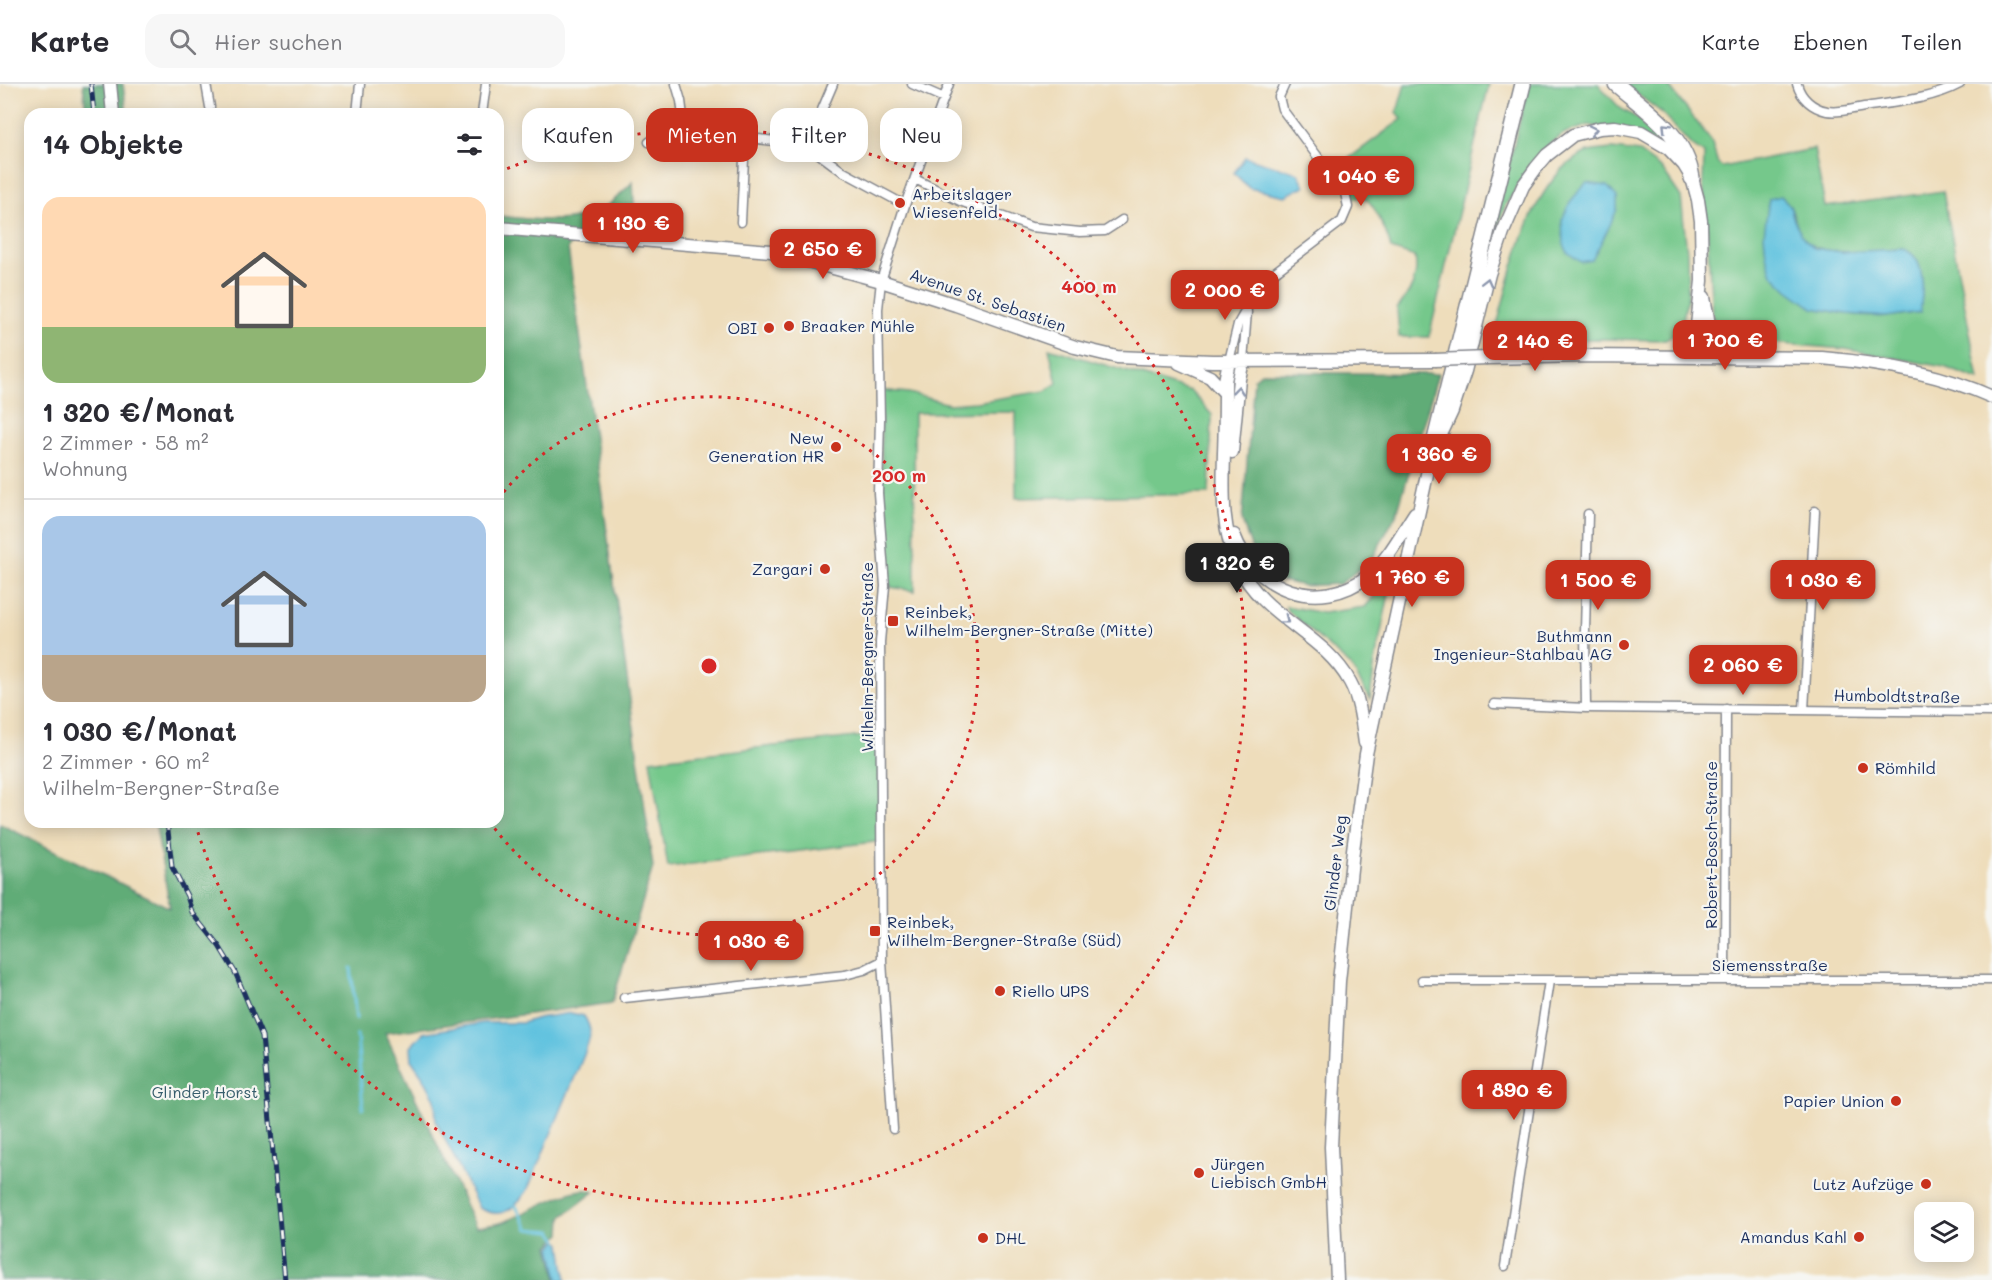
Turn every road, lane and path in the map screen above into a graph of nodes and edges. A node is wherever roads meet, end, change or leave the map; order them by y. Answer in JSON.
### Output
{"nodes":[{"id":1,"x":110,"y":84,"type":"edge"},
{"id":2,"x":206,"y":84,"type":"edge"},
{"id":3,"x":360,"y":84,"type":"edge"},
{"id":4,"x":486,"y":84,"type":"edge"},
{"id":5,"x":676,"y":84,"type":"edge"},
{"id":6,"x":833,"y":84,"type":"edge"},
{"id":7,"x":912,"y":84,"type":"edge"},
{"id":8,"x":950,"y":84,"type":"edge"},
{"id":9,"x":1285,"y":84,"type":"edge"},
{"id":10,"x":1523,"y":84,"type":"edge"},
{"id":11,"x":1616,"y":84,"type":"edge"},
{"id":12,"x":1797,"y":84,"type":"edge"},
{"id":13,"x":1960,"y":84,"type":"edge"},
{"id":14,"x":944,"y":98,"type":"junction"},
{"id":15,"x":210,"y":107,"type":"dead end"},
{"id":16,"x":112,"y":108,"type":"edge"},
{"id":17,"x":358,"y":108,"type":"edge"},
{"id":18,"x":483,"y":108,"type":"edge"},
{"id":19,"x":682,"y":108,"type":"edge"},
{"id":20,"x":823,"y":108,"type":"edge"},
{"id":21,"x":744,"y":162,"type":"edge"},
{"id":22,"x":830,"y":162,"type":"edge"},
{"id":23,"x":1692,"y":177,"type":"junction"},
{"id":24,"x":915,"y":179,"type":"junction"},
{"id":25,"x":905,"y":205,"type":"junction"},
{"id":26,"x":1122,"y":220,"type":"dead end"},
{"id":27,"x":741,"y":222,"type":"dead end"},
{"id":28,"x":504,"y":229,"type":"edge"},
{"id":29,"x":881,"y":280,"type":"junction"},
{"id":30,"x":1702,"y":281,"type":"junction"},
{"id":31,"x":1255,"y":295,"type":"junction"},
{"id":32,"x":1708,"y":325,"type":"junction"},
{"id":33,"x":1696,"y":356,"type":"junction"},
{"id":34,"x":1753,"y":357,"type":"junction"},
{"id":35,"x":1173,"y":360,"type":"junction"},
{"id":36,"x":1229,"y":361,"type":"junction"},
{"id":37,"x":1243,"y":361,"type":"junction"},
{"id":38,"x":1225,"y":393,"type":"junction"},
{"id":39,"x":1992,"y":397,"type":"edge"},
{"id":40,"x":1431,"y":456,"type":"junction"},
{"id":41,"x":1419,"y":507,"type":"junction"},
{"id":42,"x":1815,"y":511,"type":"dead end"},
{"id":43,"x":1588,"y":514,"type":"dead end"},
{"id":44,"x":1494,"y":704,"type":"dead end"},
{"id":45,"x":1586,"y":708,"type":"junction"},
{"id":46,"x":1726,"y":709,"type":"junction"},
{"id":47,"x":1804,"y":710,"type":"junction"},
{"id":48,"x":1992,"y":712,"type":"edge"},
{"id":49,"x":1366,"y":754,"type":"junction"},
{"id":50,"x":882,"y":961,"type":"junction"},
{"id":51,"x":1422,"y":980,"type":"dead end"},
{"id":52,"x":1992,"y":980,"type":"edge"},
{"id":53,"x":1549,"y":981,"type":"junction"},
{"id":54,"x":1725,"y":981,"type":"junction"},
{"id":55,"x":624,"y":999,"type":"dead end"},
{"id":56,"x":892,"y":1129,"type":"dead end"},
{"id":57,"x":1505,"y":1266,"type":"dead end"},
{"id":58,"x":1337,"y":1280,"type":"edge"}],
"edges":[{"from":1,"to":16,"type":"main road"},
{"from":2,"to":15,"type":"street"},
{"from":3,"to":17,"type":"street"},
{"from":4,"to":18,"type":"street"},
{"from":5,"to":19,"type":"street"},
{"from":6,"to":20,"type":"street"},
{"from":7,"to":14,"type":"street"},
{"from":8,"to":14,"type":"street","name":"Wilhelm-Bergner-Straße"},
{"from":9,"to":31,"type":"street"},
{"from":10,"to":40,"type":"highway"},
{"from":23,"to":11,"type":"highway","one_way":true},
{"from":12,"to":13,"type":"street"},
{"from":14,"to":24,"type":"street","name":"Wilhelm-Bergner-Straße"},
{"from":21,"to":27,"type":"street"},
{"from":22,"to":25,"type":"street"},
{"from":23,"to":30,"type":"main road"},
{"from":40,"to":23,"type":"main road","name":"Glinder Weg","one_way":true},
{"from":24,"to":25,"type":"street","name":"Wilhelm-Bergner-Straße"},
{"from":24,"to":26,"type":"street"},
{"from":25,"to":29,"type":"street","name":"Wilhelm-Bergner-Straße"},
{"from":28,"to":29,"type":"main road","name":"Avenue St. Sebastien"},
{"from":29,"to":35,"type":"main road","name":"Avenue St. Sebastien"},
{"from":29,"to":50,"type":"street","name":"Wilhelm-Bergner-Straße"},
{"from":30,"to":32,"type":"main road"},
{"from":30,"to":33,"type":"main road"},
{"from":31,"to":36,"type":"street"},
{"from":31,"to":37,"type":"street"},
{"from":32,"to":33,"type":"main road"},
{"from":32,"to":34,"type":"main road"},
{"from":33,"to":34,"type":"main road","name":"Avenue St. Sebastien"},
{"from":33,"to":37,"type":"main road","name":"Avenue St. Sebastien","bridge":true},
{"from":34,"to":39,"type":"main road","name":"Avenue St. Sebastien"},
{"from":35,"to":36,"type":"main road","name":"Avenue St. Sebastien"},
{"from":35,"to":38,"type":"main road"},
{"from":36,"to":37,"type":"main road","name":"Avenue St. Sebastien"},
{"from":36,"to":38,"type":"main road"},
{"from":41,"to":37,"type":"main road","one_way":true},
{"from":38,"to":49,"type":"main road","one_way":true},
{"from":40,"to":41,"type":"main road","name":"Glinder Weg"},
{"from":41,"to":49,"type":"main road","name":"Glinder Weg"},
{"from":42,"to":47,"type":"street"},
{"from":43,"to":45,"type":"street"},
{"from":44,"to":45,"type":"street","name":"Humboldtstraße"},
{"from":45,"to":46,"type":"street","name":"Humboldtstraße"},
{"from":46,"to":47,"type":"street","name":"Humboldtstraße"},
{"from":46,"to":54,"type":"street","name":"Robert-Bosch-Straße"},
{"from":47,"to":48,"type":"street","name":"Humboldtstraße"},
{"from":49,"to":58,"type":"main road","name":"Glinder Weg"},
{"from":50,"to":55,"type":"street"},
{"from":50,"to":56,"type":"street","name":"Wilhelm-Bergner-Straße"},
{"from":51,"to":53,"type":"street","name":"Siemensstraße"},
{"from":52,"to":54,"type":"street","name":"Siemensstraße"},
{"from":53,"to":54,"type":"street","name":"Siemensstraße"},
{"from":53,"to":57,"type":"street"}]}
